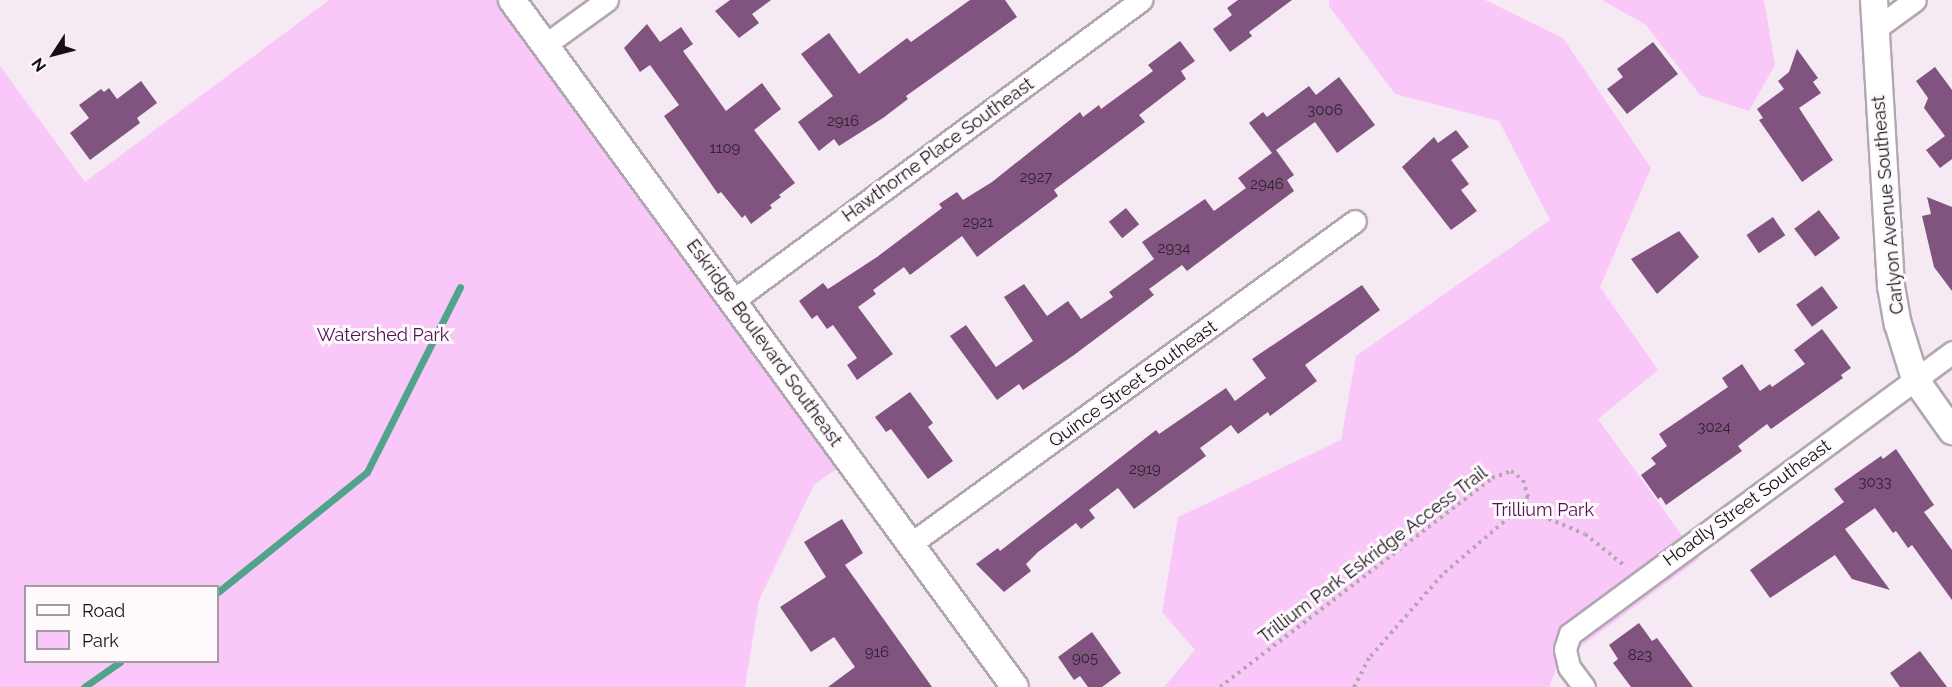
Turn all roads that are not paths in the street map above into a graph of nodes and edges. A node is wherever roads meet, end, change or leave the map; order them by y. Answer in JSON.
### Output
{"nodes":[{"id":1,"x":512,"y":0,"type":"edge"},
{"id":2,"x":607,"y":0,"type":"edge"},
{"id":3,"x":1141,"y":0,"type":"edge"},
{"id":4,"x":1874,"y":0,"type":"edge"},
{"id":5,"x":1915,"y":0,"type":"edge"},
{"id":6,"x":1875,"y":29,"type":"junction"},
{"id":7,"x":546,"y":44,"type":"junction"},
{"id":8,"x":1355,"y":221,"type":"dead end"},
{"id":9,"x":734,"y":300,"type":"junction"},
{"id":10,"x":1952,"y":352,"type":"edge"},
{"id":11,"x":1916,"y":379,"type":"junction"},
{"id":12,"x":1952,"y":431,"type":"edge"},
{"id":13,"x":909,"y":544,"type":"junction"},
{"id":14,"x":1015,"y":687,"type":"edge"},
{"id":15,"x":1584,"y":687,"type":"edge"}],
"edges":[{"from":1,"to":7,"type":"street","name":"Eskridge Boulevard Southeast"},
{"from":2,"to":7,"type":"street"},
{"from":3,"to":9,"type":"street","name":"Hawthorne Place Southeast"},
{"from":4,"to":6,"type":"street","name":"Carlyon Avenue Southeast"},
{"from":5,"to":6,"type":"street"},
{"from":6,"to":11,"type":"street","name":"Carlyon Avenue Southeast"},
{"from":7,"to":9,"type":"street","name":"Eskridge Boulevard Southeast"},
{"from":8,"to":13,"type":"street","name":"Quince Street Southeast"},
{"from":9,"to":13,"type":"street","name":"Eskridge Boulevard Southeast"},
{"from":10,"to":11,"type":"street","name":"Hoadly Street Southeast"},
{"from":11,"to":12,"type":"street","name":"Carlyon Avenue Southeast"},
{"from":11,"to":15,"type":"street","name":"Hoadly Street Southeast"},
{"from":13,"to":14,"type":"street","name":"Eskridge Boulevard Southeast"}]}
